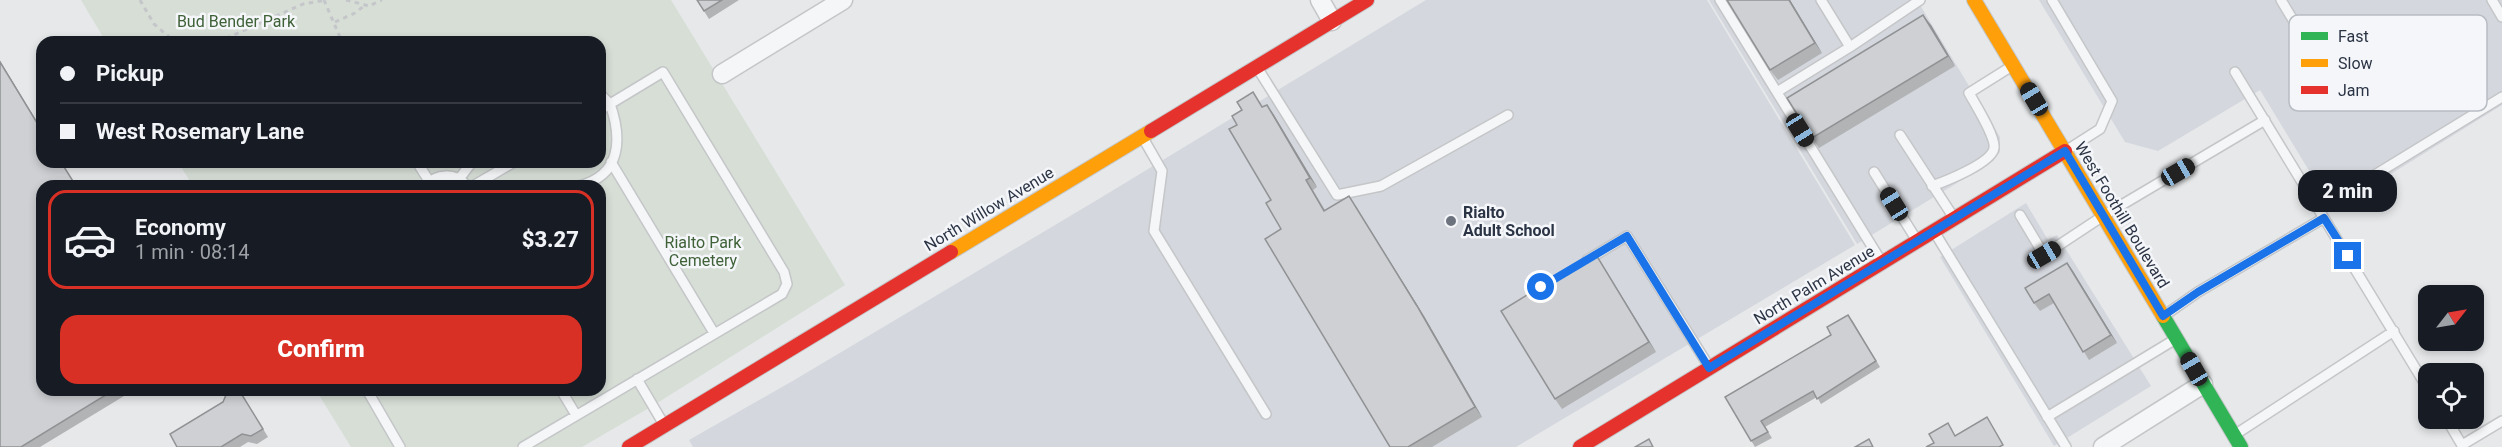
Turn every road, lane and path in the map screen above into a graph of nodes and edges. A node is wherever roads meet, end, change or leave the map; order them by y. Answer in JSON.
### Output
{"nodes":[{"id":1,"x":140,"y":0,"type":"edge"},
{"id":2,"x":325,"y":0,"type":"edge"},
{"id":3,"x":346,"y":0,"type":"edge"},
{"id":4,"x":382,"y":0,"type":"edge"},
{"id":5,"x":843,"y":0,"type":"edge"},
{"id":6,"x":1320,"y":0,"type":"edge"},
{"id":7,"x":1367,"y":0,"type":"edge"},
{"id":8,"x":1720,"y":0,"type":"edge"},
{"id":9,"x":1920,"y":0,"type":"edge"},
{"id":10,"x":1974,"y":0,"type":"edge"},
{"id":11,"x":2052,"y":0,"type":"edge"},
{"id":12,"x":2281,"y":0,"type":"edge"},
{"id":13,"x":1824,"y":1,"type":"edge"},
{"id":14,"x":2496,"y":1,"type":"edge"},
{"id":15,"x":364,"y":6,"type":"junction"},
{"id":16,"x":2290,"y":15,"type":"edge"},
{"id":17,"x":2502,"y":16,"type":"edge"},
{"id":18,"x":1332,"y":21,"type":"junction"},
{"id":19,"x":335,"y":22,"type":"junction"},
{"id":20,"x":168,"y":36,"type":"edge"},
{"id":21,"x":231,"y":36,"type":"edge"},
{"id":22,"x":340,"y":36,"type":"edge"},
{"id":23,"x":1850,"y":46,"type":"junction"},
{"id":24,"x":2013,"y":65,"type":"junction"},
{"id":25,"x":1257,"y":67,"type":"junction"},
{"id":26,"x":2235,"y":72,"type":"dead end"},
{"id":27,"x":722,"y":74,"type":"dead end"},
{"id":28,"x":1777,"y":93,"type":"junction"},
{"id":29,"x":2502,"y":97,"type":"edge"},
{"id":30,"x":606,"y":101,"type":"edge"},
{"id":31,"x":610,"y":105,"type":"junction"},
{"id":32,"x":2487,"y":106,"type":"edge"},
{"id":33,"x":606,"y":107,"type":"edge"},
{"id":34,"x":2479,"y":111,"type":"edge"},
{"id":35,"x":1508,"y":115,"type":"dead end"},
{"id":36,"x":2265,"y":120,"type":"junction"},
{"id":37,"x":1900,"y":135,"type":"dead end"},
{"id":38,"x":1142,"y":136,"type":"junction"},
{"id":39,"x":2065,"y":151,"type":"junction"},
{"id":40,"x":611,"y":162,"type":"junction"},
{"id":41,"x":467,"y":168,"type":"edge"},
{"id":42,"x":504,"y":168,"type":"edge"},
{"id":43,"x":1874,"y":172,"type":"dead end"},
{"id":44,"x":459,"y":179,"type":"joint"},
{"id":45,"x":435,"y":180,"type":"edge"},
{"id":46,"x":483,"y":180,"type":"edge"},
{"id":47,"x":589,"y":180,"type":"edge"},
{"id":48,"x":1932,"y":186,"type":"junction"},
{"id":49,"x":2319,"y":209,"type":"junction"},
{"id":50,"x":2020,"y":215,"type":"dead end"},
{"id":51,"x":2103,"y":216,"type":"junction"},
{"id":52,"x":1954,"y":218,"type":"junction"},
{"id":53,"x":2324,"y":218,"type":"junction"},
{"id":54,"x":1933,"y":231,"type":"junction"},
{"id":55,"x":1917,"y":241,"type":"junction"},
{"id":56,"x":1882,"y":262,"type":"junction"},
{"id":57,"x":1580,"y":264,"type":"edge"},
{"id":58,"x":2163,"y":316,"type":"junction"},
{"id":59,"x":2394,"y":331,"type":"junction"},
{"id":60,"x":714,"y":333,"type":"junction"},
{"id":61,"x":2176,"y":338,"type":"junction"},
{"id":62,"x":1709,"y":368,"type":"junction"},
{"id":63,"x":2418,"y":371,"type":"edge"},
{"id":64,"x":637,"y":379,"type":"junction"},
{"id":65,"x":2203,"y":384,"type":"junction"},
{"id":66,"x":370,"y":396,"type":"edge"},
{"id":67,"x":565,"y":396,"type":"edge"},
{"id":68,"x":1266,"y":414,"type":"dead end"},
{"id":69,"x":576,"y":415,"type":"junction"},
{"id":70,"x":2047,"y":417,"type":"junction"},
{"id":71,"x":2502,"y":421,"type":"edge"},
{"id":72,"x":664,"y":426,"type":"junction"},
{"id":73,"x":2453,"y":429,"type":"edge"},
{"id":74,"x":2238,"y":441,"type":"edge"},
{"id":75,"x":2463,"y":446,"type":"edge"},
{"id":76,"x":400,"y":447,"type":"edge"},
{"id":77,"x":523,"y":447,"type":"edge"},
{"id":78,"x":629,"y":447,"type":"edge"},
{"id":79,"x":1580,"y":447,"type":"edge"},
{"id":80,"x":2066,"y":447,"type":"edge"},
{"id":81,"x":2103,"y":447,"type":"edge"}],
"edges":[{"from":1,"to":20,"type":"path"},
{"from":2,"to":19,"type":"path"},
{"from":2,"to":21,"type":"path"},
{"from":3,"to":15,"type":"path"},
{"from":4,"to":15,"type":"path"},
{"from":5,"to":27,"type":"street"},
{"from":6,"to":18,"type":"street"},
{"from":7,"to":18,"type":"street","name":"North Willow Avenue"},
{"from":8,"to":28,"type":"lane"},
{"from":9,"to":23,"type":"lane"},
{"from":10,"to":24,"type":"street","name":"West Foothill Boulevard"},
{"from":11,"to":39,"type":"lane"},
{"from":12,"to":16,"type":"lane"},
{"from":13,"to":23,"type":"lane"},
{"from":14,"to":17,"type":"lane"},
{"from":15,"to":19,"type":"path"},
{"from":18,"to":25,"type":"street","name":"North Willow Avenue"},
{"from":19,"to":22,"type":"path"},
{"from":23,"to":28,"type":"lane"},
{"from":24,"to":39,"type":"street","name":"West Foothill Boulevard"},
{"from":24,"to":48,"type":"lane"},
{"from":25,"to":35,"type":"lane"},
{"from":25,"to":38,"type":"street","name":"North Willow Avenue"},
{"from":26,"to":36,"type":"lane"},
{"from":28,"to":56,"type":"lane"},
{"from":29,"to":32,"type":"lane"},
{"from":30,"to":31,"type":"lane"},
{"from":31,"to":33,"type":"lane"},
{"from":31,"to":40,"type":"lane"},
{"from":31,"to":60,"type":"lane"},
{"from":34,"to":49,"type":"lane"},
{"from":36,"to":49,"type":"lane"},
{"from":36,"to":51,"type":"lane"},
{"from":37,"to":48,"type":"lane"},
{"from":38,"to":68,"type":"lane"},
{"from":38,"to":72,"type":"street","name":"North Willow Avenue"},
{"from":39,"to":51,"type":"street","name":"West Foothill Boulevard"},
{"from":39,"to":52,"type":"street","name":"North Palm Avenue"},
{"from":40,"to":47,"type":"lane"},
{"from":40,"to":60,"type":"lane"},
{"from":41,"to":44,"type":"lane"},
{"from":42,"to":46,"type":"lane"},
{"from":43,"to":55,"type":"lane"},
{"from":44,"to":45,"type":"lane"},
{"from":48,"to":52,"type":"lane"},
{"from":49,"to":53,"type":"lane"},
{"from":50,"to":51,"type":"lane"},
{"from":51,"to":58,"type":"street","name":"West Foothill Boulevard"},
{"from":52,"to":54,"type":"street","name":"North Palm Avenue"},
{"from":53,"to":58,"type":"lane"},
{"from":53,"to":59,"type":"lane"},
{"from":54,"to":55,"type":"street","name":"North Palm Avenue"},
{"from":54,"to":70,"type":"lane"},
{"from":55,"to":56,"type":"street","name":"North Palm Avenue"},
{"from":56,"to":62,"type":"street","name":"North Palm Avenue"},
{"from":57,"to":62,"type":"lane"},
{"from":58,"to":61,"type":"street","name":"West Foothill Boulevard"},
{"from":59,"to":63,"type":"lane"},
{"from":59,"to":74,"type":"lane"},
{"from":60,"to":64,"type":"lane"},
{"from":61,"to":65,"type":"street","name":"West Foothill Boulevard"},
{"from":61,"to":70,"type":"lane"},
{"from":62,"to":79,"type":"street","name":"North Palm Avenue"},
{"from":64,"to":69,"type":"lane"},
{"from":64,"to":72,"type":"lane"},
{"from":65,"to":74,"type":"street","name":"West Foothill Boulevard"},
{"from":65,"to":81,"type":"street"},
{"from":66,"to":76,"type":"lane"},
{"from":67,"to":69,"type":"lane"},
{"from":69,"to":77,"type":"lane"},
{"from":70,"to":80,"type":"lane"},
{"from":71,"to":75,"type":"lane"},
{"from":72,"to":78,"type":"street","name":"North Willow Avenue"},
{"from":73,"to":75,"type":"lane"}]}
